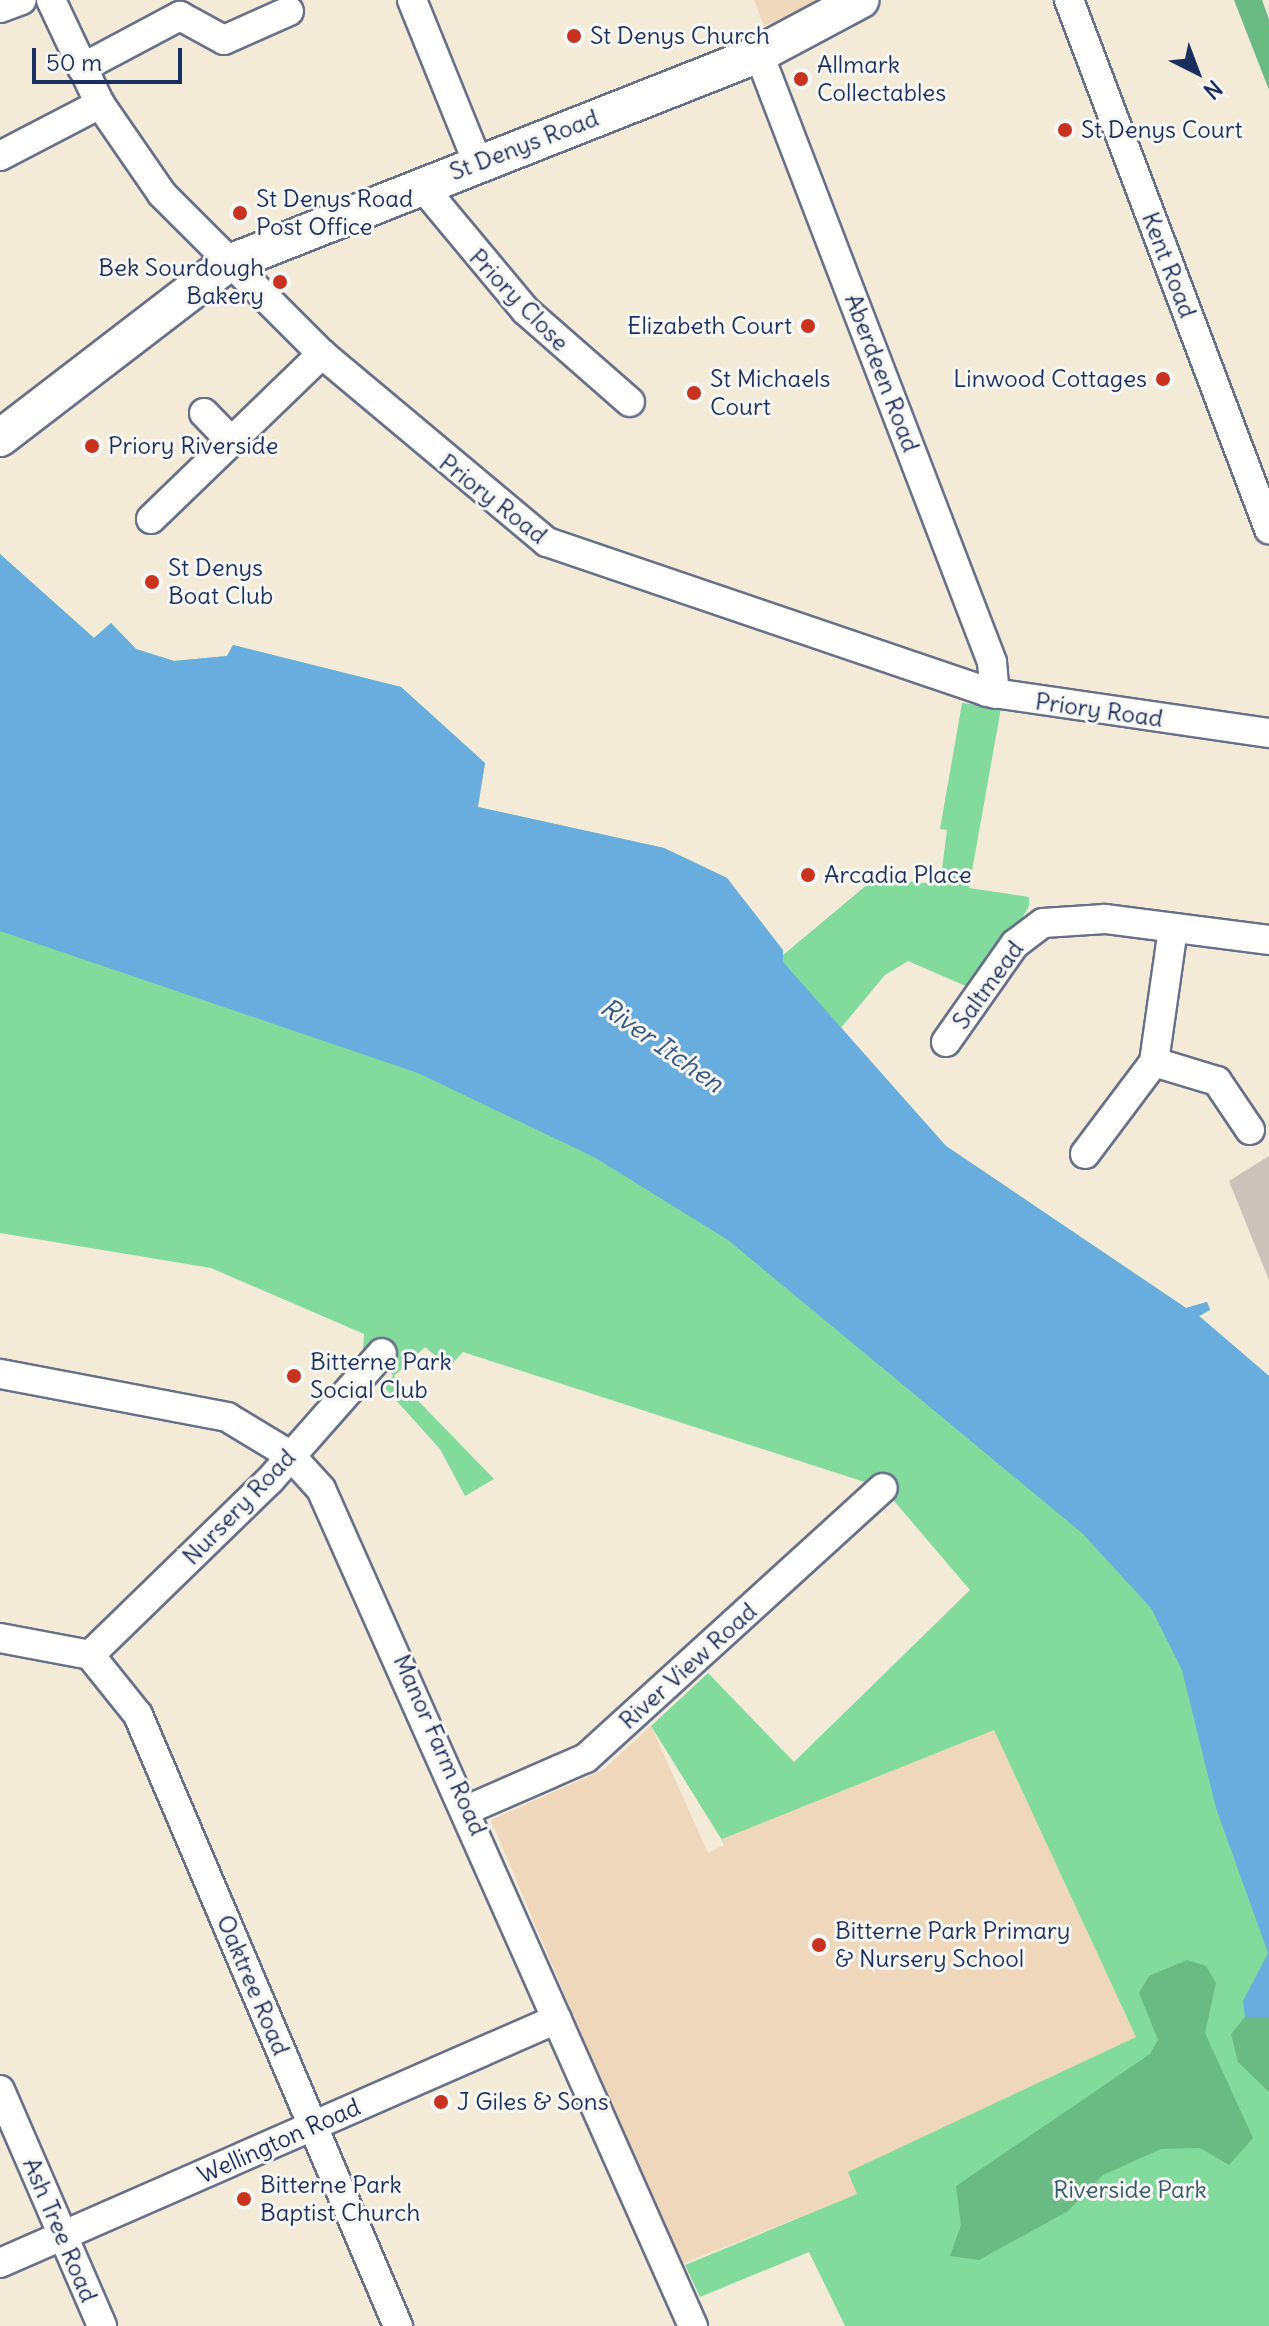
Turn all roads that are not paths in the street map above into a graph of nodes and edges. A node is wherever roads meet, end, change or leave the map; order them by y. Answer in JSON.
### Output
{"nodes":[{"id":1,"x":22,"y":0,"type":"edge"},
{"id":2,"x":51,"y":0,"type":"edge"},
{"id":3,"x":412,"y":0,"type":"edge"},
{"id":4,"x":860,"y":0,"type":"edge"},
{"id":5,"x":1069,"y":0,"type":"edge"},
{"id":6,"x":0,"y":8,"type":"edge"},
{"id":7,"x":164,"y":10,"type":"edge"},
{"id":8,"x":289,"y":11,"type":"dead end"},
{"id":9,"x":759,"y":54,"type":"junction"},
{"id":10,"x":82,"y":68,"type":"junction"},
{"id":11,"x":100,"y":104,"type":"junction"},
{"id":12,"x":0,"y":156,"type":"edge"},
{"id":13,"x":478,"y":163,"type":"junction"},
{"id":14,"x":421,"y":185,"type":"junction"},
{"id":15,"x":227,"y":264,"type":"junction"},
{"id":16,"x":322,"y":354,"type":"junction"},
{"id":17,"x":630,"y":402,"type":"dead end"},
{"id":18,"x":204,"y":413,"type":"dead end"},
{"id":19,"x":0,"y":438,"type":"edge"},
{"id":20,"x":232,"y":442,"type":"junction"},
{"id":21,"x":151,"y":519,"type":"dead end"},
{"id":22,"x":1269,"y":529,"type":"edge"},
{"id":23,"x":995,"y":694,"type":"junction"},
{"id":24,"x":1269,"y":733,"type":"edge"},
{"id":25,"x":1173,"y":928,"type":"junction"},
{"id":26,"x":1269,"y":940,"type":"edge"},
{"id":27,"x":945,"y":1041,"type":"dead end"},
{"id":28,"x":1154,"y":1062,"type":"junction"},
{"id":29,"x":1250,"y":1130,"type":"dead end"},
{"id":30,"x":1085,"y":1154,"type":"dead end"},
{"id":31,"x":382,"y":1353,"type":"dead end"},
{"id":32,"x":0,"y":1374,"type":"edge"},
{"id":33,"x":290,"y":1455,"type":"junction"},
{"id":34,"x":883,"y":1488,"type":"dead end"},
{"id":35,"x":0,"y":1638,"type":"edge"},
{"id":36,"x":90,"y":1655,"type":"junction"},
{"id":37,"x":469,"y":1809,"type":"junction"},
{"id":38,"x":557,"y":2019,"type":"junction"},
{"id":39,"x":0,"y":2090,"type":"edge"},
{"id":40,"x":313,"y":2127,"type":"junction"},
{"id":41,"x":63,"y":2236,"type":"junction"},
{"id":42,"x":0,"y":2263,"type":"edge"},
{"id":43,"x":102,"y":2326,"type":"edge"},
{"id":44,"x":398,"y":2326,"type":"edge"},
{"id":45,"x":693,"y":2326,"type":"edge"}],
"edges":[{"from":1,"to":6,"type":"street"},
{"from":2,"to":10,"type":"street","name":"Priory Road"},
{"from":3,"to":13,"type":"street"},
{"from":4,"to":9,"type":"main road","name":"St Denys Road"},
{"from":5,"to":22,"type":"street","name":"Kent Road"},
{"from":7,"to":8,"type":"street"},
{"from":7,"to":10,"type":"street"},
{"from":9,"to":13,"type":"main road","name":"St Denys Road"},
{"from":9,"to":23,"type":"street","name":"Aberdeen Road"},
{"from":10,"to":11,"type":"street","name":"Priory Road"},
{"from":11,"to":12,"type":"street"},
{"from":11,"to":15,"type":"street","name":"Priory Road"},
{"from":13,"to":14,"type":"main road","name":"St Denys Road"},
{"from":14,"to":15,"type":"main road","name":"St Denys Road"},
{"from":14,"to":17,"type":"street","name":"Priory Close"},
{"from":15,"to":16,"type":"street","name":"Priory Road"},
{"from":15,"to":19,"type":"main road","name":"St Denys Road"},
{"from":16,"to":20,"type":"street"},
{"from":16,"to":23,"type":"street","name":"Priory Road"},
{"from":18,"to":20,"type":"street"},
{"from":20,"to":21,"type":"street"},
{"from":23,"to":24,"type":"street","name":"Priory Road"},
{"from":25,"to":26,"type":"street","name":"Saltmead"},
{"from":25,"to":27,"type":"street","name":"Saltmead"},
{"from":25,"to":28,"type":"street"},
{"from":28,"to":29,"type":"street"},
{"from":28,"to":30,"type":"street"},
{"from":31,"to":33,"type":"street","name":"Nursery Road"},
{"from":32,"to":33,"type":"street","name":"Manor Farm Road"},
{"from":33,"to":36,"type":"street","name":"Nursery Road"},
{"from":33,"to":37,"type":"street","name":"Manor Farm Road"},
{"from":34,"to":37,"type":"street","name":"River View Road"},
{"from":35,"to":36,"type":"street"},
{"from":36,"to":40,"type":"street","name":"Oaktree Road"},
{"from":37,"to":38,"type":"street","name":"Manor Farm Road"},
{"from":38,"to":40,"type":"street","name":"Wellington Road"},
{"from":38,"to":45,"type":"street","name":"Manor Farm Road"},
{"from":39,"to":41,"type":"street","name":"Ash Tree Road"},
{"from":40,"to":41,"type":"street","name":"Wellington Road"},
{"from":40,"to":44,"type":"street","name":"Oaktree Road"},
{"from":41,"to":42,"type":"street","name":"Wellington Road"},
{"from":41,"to":43,"type":"street","name":"Ash Tree Road"}]}
